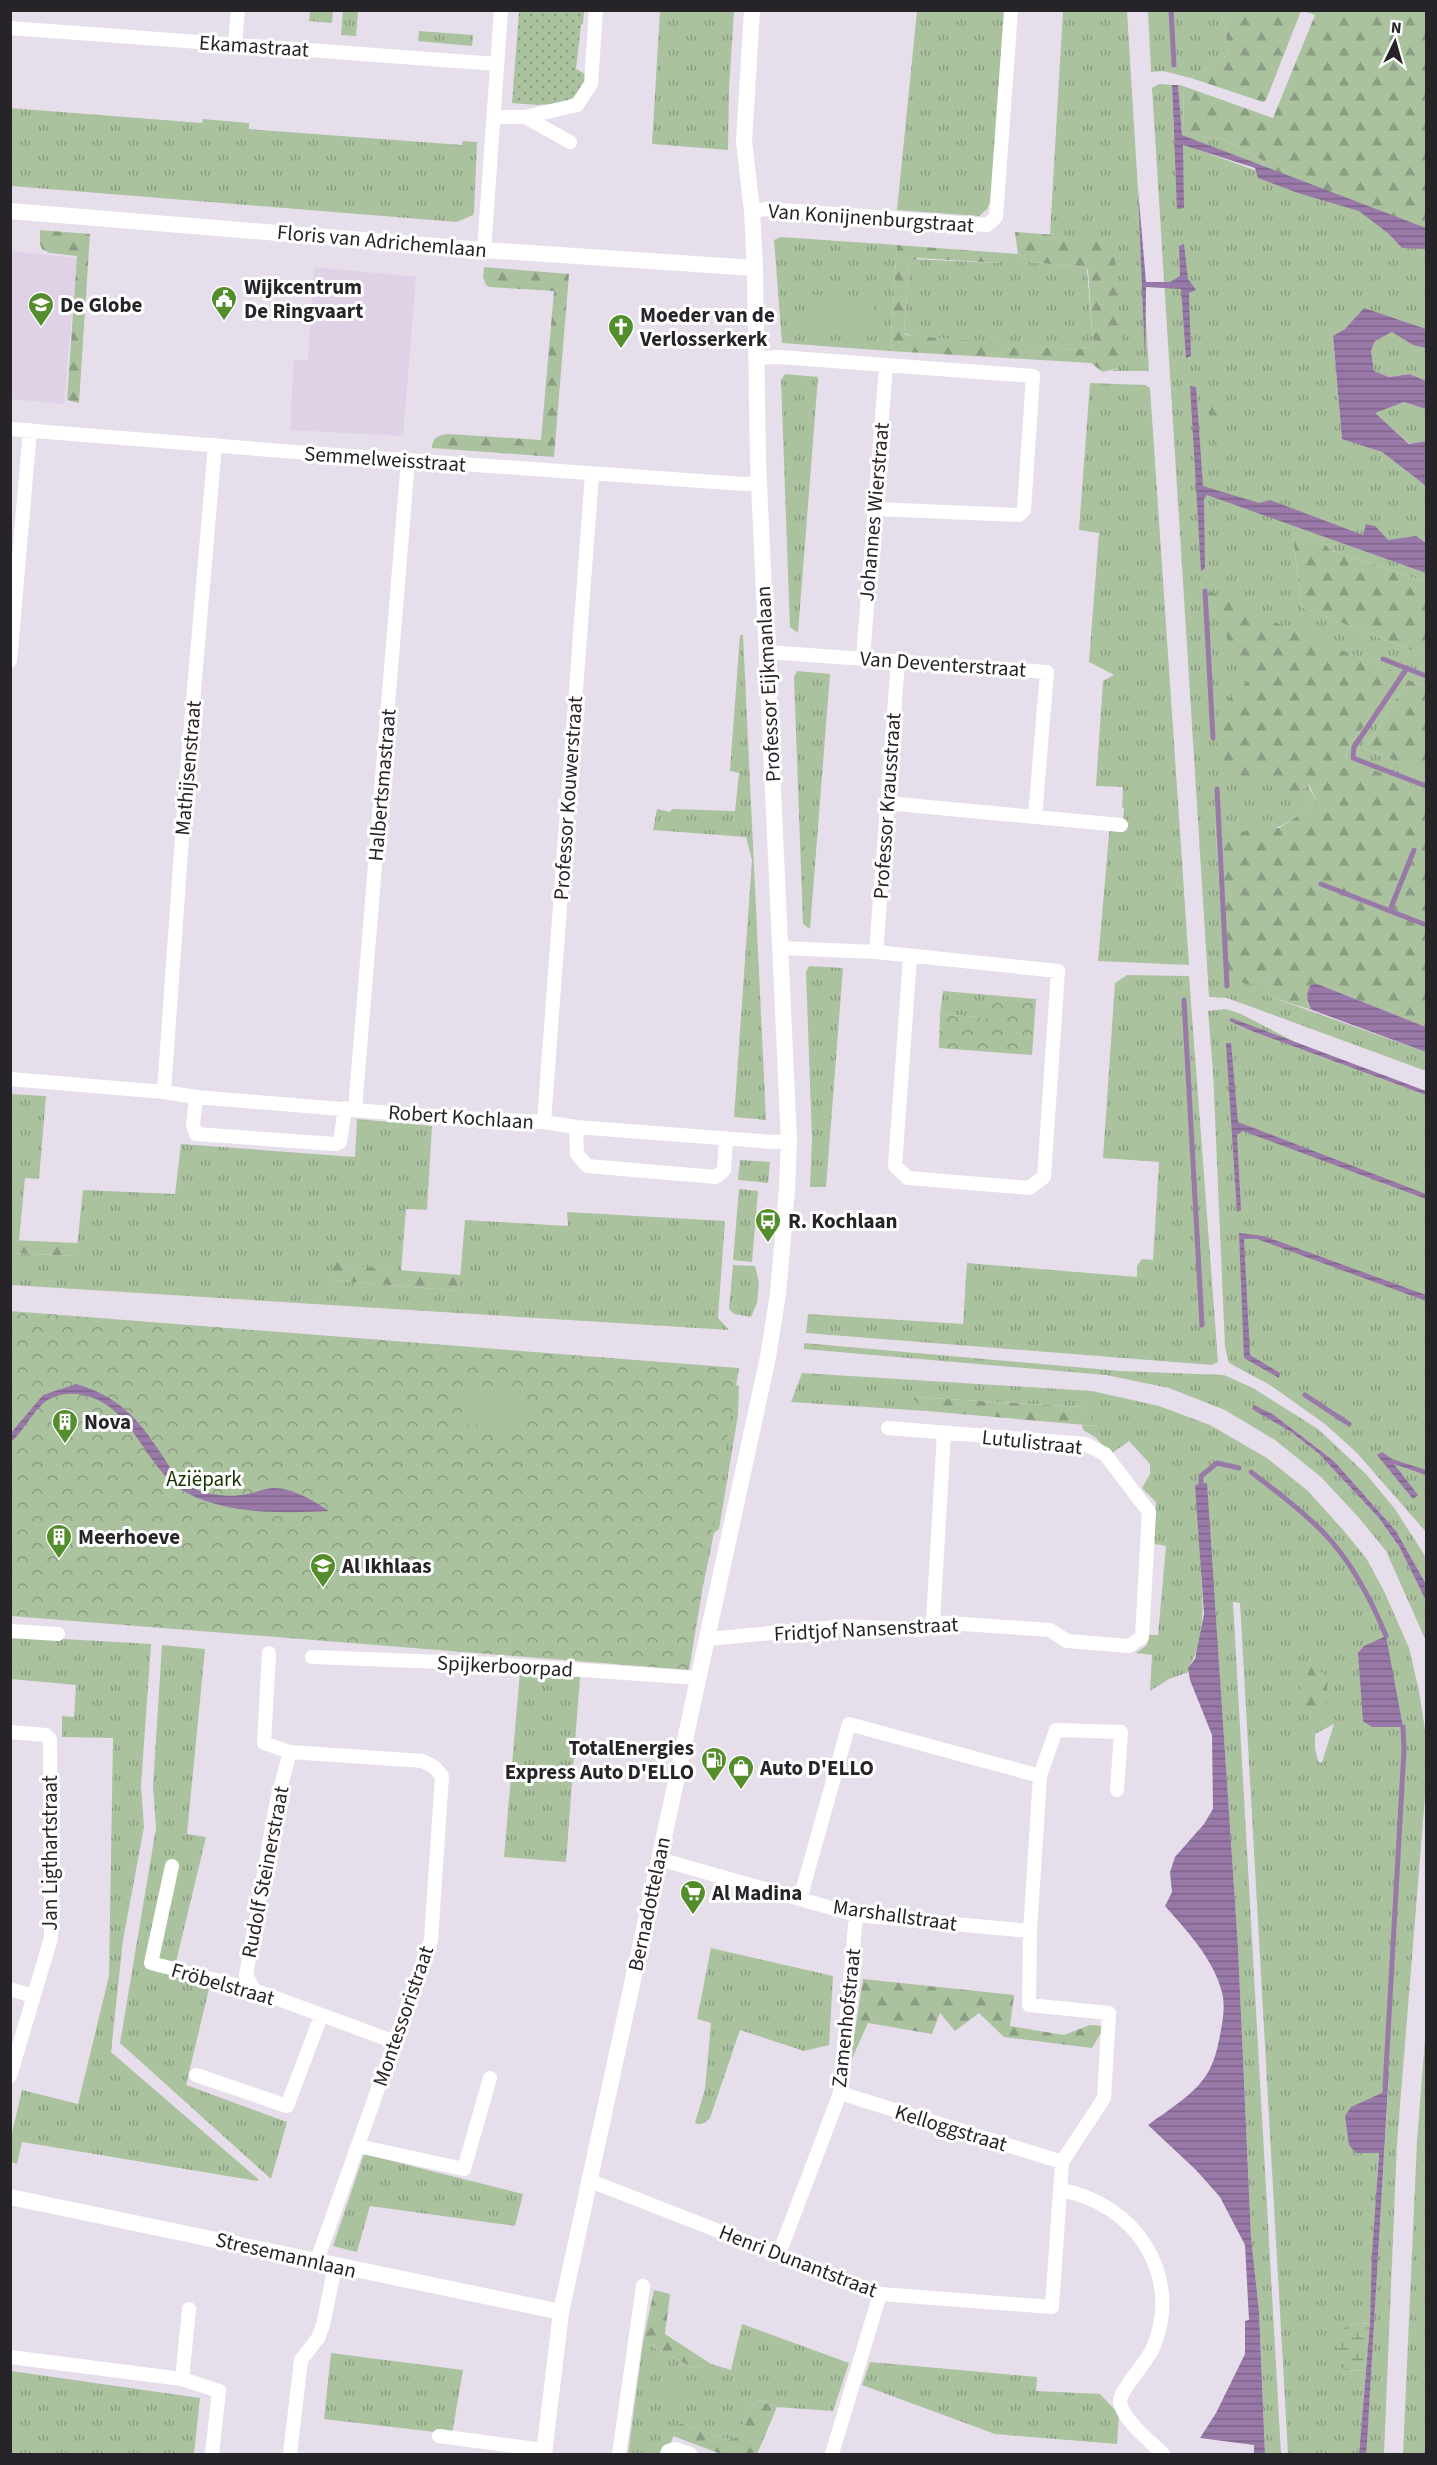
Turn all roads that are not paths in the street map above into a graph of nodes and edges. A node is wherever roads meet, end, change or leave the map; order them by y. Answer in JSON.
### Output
{"nodes":[{"id":1,"x":238,"y":10,"type":"edge"},
{"id":2,"x":501,"y":10,"type":"edge"},
{"id":3,"x":596,"y":10,"type":"edge"},
{"id":4,"x":753,"y":10,"type":"edge"},
{"id":5,"x":1011,"y":10,"type":"edge"},
{"id":6,"x":10,"y":28,"type":"edge"},
{"id":7,"x":235,"y":44,"type":"junction"},
{"id":8,"x":497,"y":64,"type":"junction"},
{"id":9,"x":494,"y":117,"type":"junction"},
{"id":10,"x":525,"y":117,"type":"junction"},
{"id":11,"x":570,"y":142,"type":"dead end"},
{"id":12,"x":10,"y":211,"type":"edge"},
{"id":13,"x":752,"y":211,"type":"junction"},
{"id":14,"x":484,"y":250,"type":"junction"},
{"id":15,"x":754,"y":268,"type":"junction"},
{"id":16,"x":755,"y":358,"type":"junction"},
{"id":17,"x":886,"y":366,"type":"junction"},
{"id":18,"x":10,"y":429,"type":"edge"},
{"id":19,"x":30,"y":430,"type":"junction"},
{"id":20,"x":215,"y":445,"type":"junction"},
{"id":21,"x":408,"y":460,"type":"junction"},
{"id":22,"x":592,"y":474,"type":"junction"},
{"id":23,"x":759,"y":483,"type":"junction"},
{"id":24,"x":874,"y":509,"type":"junction"},
{"id":25,"x":767,"y":652,"type":"junction"},
{"id":26,"x":862,"y":658,"type":"junction"},
{"id":27,"x":10,"y":661,"type":"edge"},
{"id":28,"x":898,"y":661,"type":"junction"},
{"id":29,"x":886,"y":803,"type":"junction"},
{"id":30,"x":1035,"y":816,"type":"junction"},
{"id":31,"x":1121,"y":825,"type":"dead end"},
{"id":32,"x":781,"y":948,"type":"junction"},
{"id":33,"x":876,"y":952,"type":"junction"},
{"id":34,"x":910,"y":957,"type":"junction"},
{"id":35,"x":10,"y":1079,"type":"edge"},
{"id":36,"x":164,"y":1092,"type":"junction"},
{"id":37,"x":196,"y":1097,"type":"junction"},
{"id":38,"x":350,"y":1109,"type":"junction"},
{"id":39,"x":544,"y":1122,"type":"junction"},
{"id":40,"x":576,"y":1127,"type":"junction"},
{"id":41,"x":726,"y":1138,"type":"junction"},
{"id":42,"x":789,"y":1141,"type":"junction"},
{"id":43,"x":768,"y":1357,"type":"joint"},
{"id":44,"x":888,"y":1428,"type":"dead end"},
{"id":45,"x":944,"y":1433,"type":"junction"},
{"id":46,"x":933,"y":1622,"type":"junction"},
{"id":47,"x":10,"y":1631,"type":"edge"},
{"id":48,"x":58,"y":1634,"type":"dead end"},
{"id":49,"x":707,"y":1639,"type":"junction"},
{"id":50,"x":1129,"y":1646,"type":"joint"},
{"id":51,"x":269,"y":1653,"type":"dead end"},
{"id":52,"x":312,"y":1657,"type":"dead end"},
{"id":53,"x":698,"y":1678,"type":"junction"},
{"id":54,"x":10,"y":1732,"type":"edge"},
{"id":55,"x":290,"y":1752,"type":"junction"},
{"id":56,"x":1040,"y":1776,"type":"junction"},
{"id":57,"x":1117,"y":1790,"type":"dead end"},
{"id":58,"x":659,"y":1859,"type":"junction"},
{"id":59,"x":172,"y":1866,"type":"dead end"},
{"id":60,"x":800,"y":1899,"type":"junction"},
{"id":61,"x":856,"y":1915,"type":"junction"},
{"id":62,"x":1030,"y":1931,"type":"junction"},
{"id":63,"x":10,"y":1989,"type":"edge"},
{"id":64,"x":254,"y":1990,"type":"junction"},
{"id":65,"x":33,"y":1996,"type":"junction"},
{"id":66,"x":321,"y":2016,"type":"junction"},
{"id":67,"x":394,"y":2043,"type":"junction"},
{"id":68,"x":196,"y":2075,"type":"dead end"},
{"id":69,"x":10,"y":2076,"type":"edge"},
{"id":70,"x":490,"y":2078,"type":"dead end"},
{"id":71,"x":840,"y":2093,"type":"junction"},
{"id":72,"x":358,"y":2146,"type":"junction"},
{"id":73,"x":1062,"y":2162,"type":"junction"},
{"id":74,"x":588,"y":2180,"type":"junction"},
{"id":75,"x":1060,"y":2190,"type":"junction"},
{"id":76,"x":10,"y":2197,"type":"edge"},
{"id":77,"x":779,"y":2254,"type":"junction"},
{"id":78,"x":316,"y":2263,"type":"junction"},
{"id":79,"x":335,"y":2266,"type":"junction"},
{"id":80,"x":643,"y":2286,"type":"dead end"},
{"id":81,"x":880,"y":2294,"type":"junction"},
{"id":82,"x":189,"y":2309,"type":"dead end"},
{"id":83,"x":561,"y":2312,"type":"junction"},
{"id":84,"x":10,"y":2357,"type":"edge"},
{"id":85,"x":182,"y":2379,"type":"junction"},
{"id":86,"x":439,"y":2436,"type":"dead end"},
{"id":87,"x":544,"y":2452,"type":"edge"},
{"id":88,"x":212,"y":2454,"type":"edge"},
{"id":89,"x":290,"y":2454,"type":"edge"},
{"id":90,"x":619,"y":2454,"type":"edge"},
{"id":91,"x":667,"y":2454,"type":"edge"},
{"id":92,"x":690,"y":2454,"type":"edge"},
{"id":93,"x":831,"y":2454,"type":"edge"},
{"id":94,"x":1163,"y":2454,"type":"edge"}],
"edges":[{"from":1,"to":7,"type":"street"},
{"from":2,"to":8,"type":"street"},
{"from":3,"to":10,"type":"street"},
{"from":4,"to":13,"type":"street","name":"Professor Eijkmanlaan"},
{"from":5,"to":13,"type":"street","name":"Van Konijnenburgstraat"},
{"from":6,"to":7,"type":"street","name":"Ekamastraat"},
{"from":7,"to":8,"type":"street","name":"Ekamastraat"},
{"from":8,"to":9,"type":"street"},
{"from":9,"to":10,"type":"street"},
{"from":9,"to":14,"type":"street"},
{"from":10,"to":11,"type":"street"},
{"from":12,"to":14,"type":"street","name":"Floris van Adrichemlaan"},
{"from":13,"to":15,"type":"street","name":"Professor Eijkmanlaan"},
{"from":14,"to":15,"type":"street","name":"Floris van Adrichemlaan"},
{"from":15,"to":16,"type":"street","name":"Professor Eijkmanlaan"},
{"from":16,"to":17,"type":"street"},
{"from":16,"to":23,"type":"street","name":"Professor Eijkmanlaan"},
{"from":17,"to":24,"type":"street","name":"Johannes Wierstraat"},
{"from":17,"to":24,"type":"street"},
{"from":18,"to":19,"type":"street","name":"Semmelweisstraat"},
{"from":19,"to":20,"type":"street","name":"Semmelweisstraat"},
{"from":19,"to":27,"type":"street"},
{"from":20,"to":21,"type":"street","name":"Semmelweisstraat"},
{"from":20,"to":36,"type":"street","name":"Mathijsenstraat"},
{"from":21,"to":22,"type":"street","name":"Semmelweisstraat"},
{"from":21,"to":38,"type":"street","name":"Halbertsmastraat"},
{"from":22,"to":23,"type":"street","name":"Semmelweisstraat"},
{"from":22,"to":39,"type":"street","name":"Professor Kouwerstraat"},
{"from":23,"to":25,"type":"street","name":"Professor Eijkmanlaan"},
{"from":24,"to":26,"type":"street","name":"Johannes Wierstraat"},
{"from":25,"to":26,"type":"street","name":"Van Deventerstraat"},
{"from":25,"to":32,"type":"street","name":"Professor Eijkmanlaan"},
{"from":26,"to":28,"type":"street","name":"Van Deventerstraat"},
{"from":28,"to":29,"type":"street","name":"Professor Krausstraat"},
{"from":28,"to":30,"type":"street","name":"Van Deventerstraat"},
{"from":29,"to":30,"type":"street"},
{"from":29,"to":33,"type":"street","name":"Professor Krausstraat"},
{"from":30,"to":31,"type":"street"},
{"from":32,"to":33,"type":"street"},
{"from":32,"to":42,"type":"street","name":"Professor Eijkmanlaan"},
{"from":33,"to":34,"type":"street"},
{"from":34,"to":34,"type":"street"},
{"from":35,"to":36,"type":"street","name":"Robert Kochlaan"},
{"from":36,"to":37,"type":"street","name":"Robert Kochlaan"},
{"from":37,"to":38,"type":"street","name":"Robert Kochlaan"},
{"from":37,"to":38,"type":"street"},
{"from":38,"to":39,"type":"street","name":"Robert Kochlaan"},
{"from":39,"to":40,"type":"street","name":"Robert Kochlaan"},
{"from":40,"to":41,"type":"street","name":"Robert Kochlaan"},
{"from":40,"to":41,"type":"street"},
{"from":41,"to":42,"type":"street","name":"Robert Kochlaan"},
{"from":42,"to":43,"type":"street","name":"Professor Eijkmanlaan"},
{"from":43,"to":49,"type":"street","name":"Bernadottelaan"},
{"from":44,"to":45,"type":"street","name":"Lutulistraat"},
{"from":45,"to":46,"type":"street"},
{"from":45,"to":50,"type":"street","name":"Lutulistraat"},
{"from":46,"to":49,"type":"street","name":"Fridtjof Nansenstraat"},
{"from":46,"to":50,"type":"street","name":"Fridtjof Nansenstraat"},
{"from":47,"to":48,"type":"street"},
{"from":49,"to":53,"type":"street","name":"Bernadottelaan"},
{"from":51,"to":55,"type":"street"},
{"from":52,"to":53,"type":"street","name":"Spijkerboorpad"},
{"from":53,"to":58,"type":"street","name":"Bernadottelaan"},
{"from":54,"to":65,"type":"street","name":"Jan Ligthartstraat"},
{"from":55,"to":64,"type":"street","name":"Rudolf Steinerstraat"},
{"from":55,"to":67,"type":"street","name":"Montessoristraat"},
{"from":56,"to":57,"type":"street"},
{"from":56,"to":60,"type":"street"},
{"from":56,"to":62,"type":"street"},
{"from":58,"to":60,"type":"street","name":"Marshallstraat"},
{"from":58,"to":74,"type":"street","name":"Bernadottelaan"},
{"from":59,"to":64,"type":"street","name":"Fröbelstraat"},
{"from":60,"to":61,"type":"street","name":"Marshallstraat"},
{"from":61,"to":62,"type":"street","name":"Marshallstraat"},
{"from":61,"to":71,"type":"street","name":"Zamenhofstraat"},
{"from":62,"to":73,"type":"street"},
{"from":63,"to":65,"type":"street"},
{"from":64,"to":66,"type":"street","name":"Fröbelstraat"},
{"from":65,"to":69,"type":"street","name":"Jan Ligthartstraat"},
{"from":66,"to":67,"type":"street","name":"Fröbelstraat"},
{"from":66,"to":68,"type":"street"},
{"from":67,"to":72,"type":"street","name":"Montessoristraat"},
{"from":70,"to":72,"type":"street"},
{"from":71,"to":73,"type":"street","name":"Kelloggstraat"},
{"from":71,"to":77,"type":"street","name":"Zamenhofstraat"},
{"from":72,"to":78,"type":"street","name":"Montessoristraat"},
{"from":73,"to":75,"type":"street"},
{"from":74,"to":77,"type":"street","name":"Henri Dunantstraat"},
{"from":74,"to":83,"type":"street","name":"Bernadottelaan"},
{"from":75,"to":81,"type":"street","name":"Henri Dunantstraat"},
{"from":75,"to":94,"type":"street"},
{"from":76,"to":78,"type":"street","name":"Stresemannlaan"},
{"from":77,"to":81,"type":"street","name":"Henri Dunantstraat"},
{"from":78,"to":79,"type":"street","name":"Stresemannlaan"},
{"from":79,"to":83,"type":"street","name":"Stresemannlaan"},
{"from":79,"to":89,"type":"street"},
{"from":80,"to":90,"type":"street"},
{"from":81,"to":93,"type":"street"},
{"from":82,"to":85,"type":"street"},
{"from":83,"to":87,"type":"street","name":"Bernadottelaan"},
{"from":84,"to":85,"type":"street"},
{"from":85,"to":88,"type":"street"},
{"from":86,"to":87,"type":"street"},
{"from":91,"to":92,"type":"street"}]}
